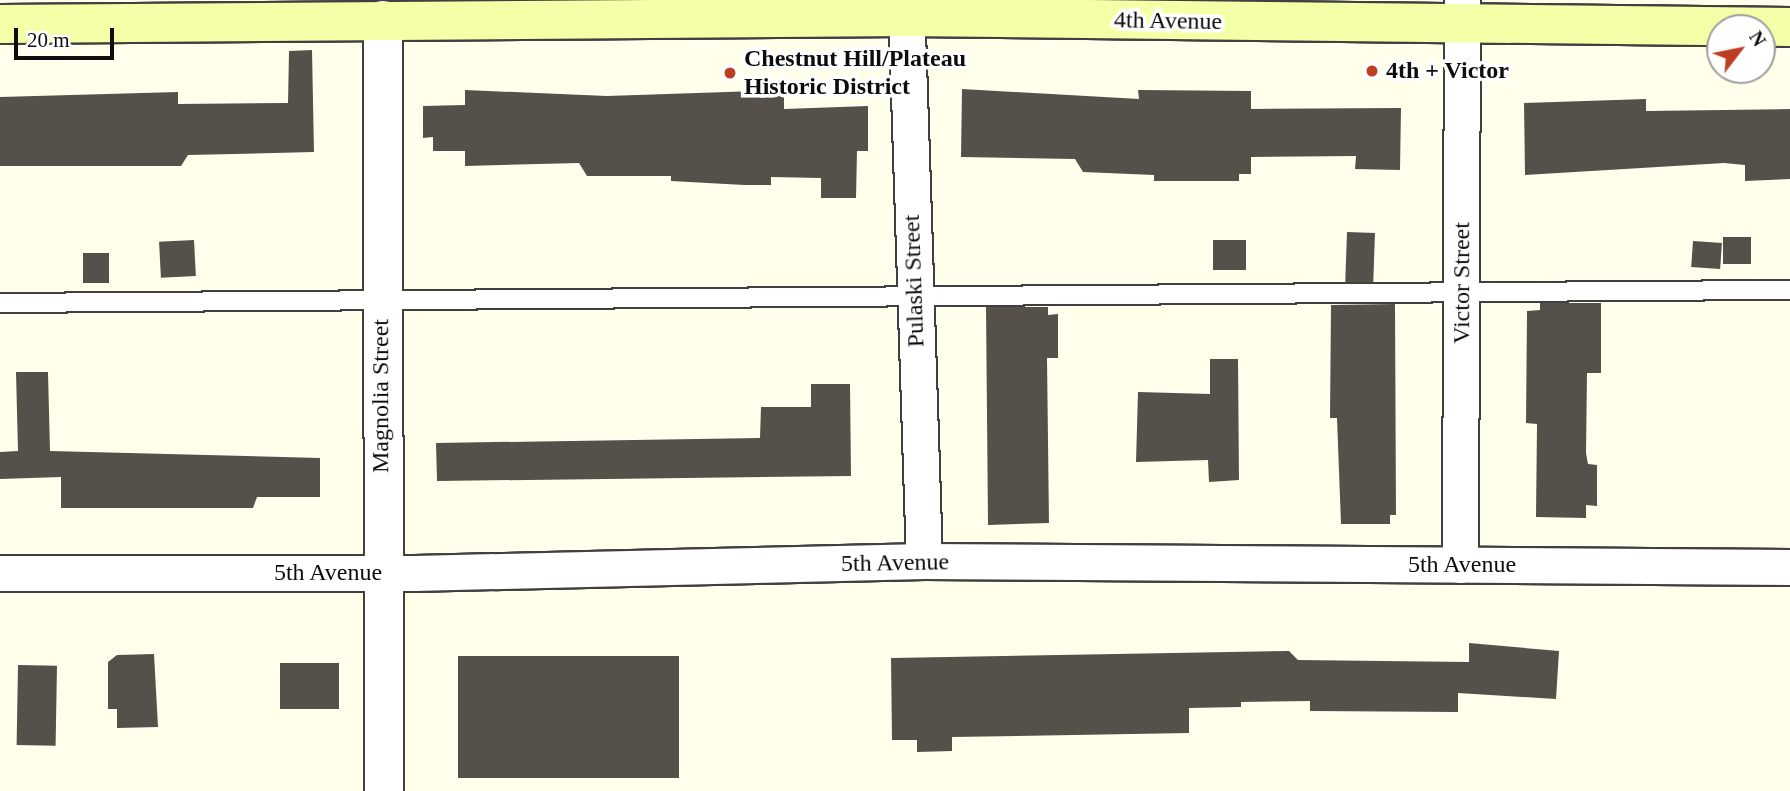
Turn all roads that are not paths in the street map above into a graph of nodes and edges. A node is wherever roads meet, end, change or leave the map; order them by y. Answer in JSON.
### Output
{"nodes":[{"id":1,"x":906,"y":8,"type":"edge"},
{"id":2,"x":383,"y":10,"type":"edge"},
{"id":3,"x":1462,"y":13,"type":"edge"},
{"id":4,"x":0,"y":24,"type":"edge"},
{"id":5,"x":1790,"y":27,"type":"edge"},
{"id":6,"x":1462,"y":289,"type":"junction"},
{"id":7,"x":1790,"y":290,"type":"edge"},
{"id":8,"x":381,"y":298,"type":"junction"},
{"id":9,"x":915,"y":298,"type":"junction"},
{"id":10,"x":0,"y":303,"type":"edge"},
{"id":11,"x":924,"y":561,"type":"junction"},
{"id":12,"x":1460,"y":565,"type":"junction"},
{"id":13,"x":1790,"y":567,"type":"edge"},
{"id":14,"x":0,"y":573,"type":"edge"},
{"id":15,"x":381,"y":573,"type":"junction"},
{"id":16,"x":384,"y":791,"type":"edge"}],
"edges":[{"from":1,"to":2,"type":"main road","name":"4th Avenue"},
{"from":1,"to":3,"type":"main road","name":"4th Avenue"},
{"from":1,"to":9,"type":"street","name":"Pulaski Street"},
{"from":2,"to":4,"type":"main road","name":"4th Avenue"},
{"from":2,"to":8,"type":"street","name":"Magnolia Street"},
{"from":3,"to":5,"type":"main road","name":"4th Avenue"},
{"from":3,"to":6,"type":"street","name":"Victor Street"},
{"from":6,"to":7,"type":"lane"},
{"from":6,"to":9,"type":"lane"},
{"from":6,"to":12,"type":"street","name":"Victor Street"},
{"from":8,"to":9,"type":"lane"},
{"from":8,"to":10,"type":"lane"},
{"from":8,"to":15,"type":"street","name":"Magnolia Street"},
{"from":9,"to":11,"type":"street","name":"Pulaski Street"},
{"from":11,"to":12,"type":"street","name":"5th Avenue"},
{"from":11,"to":15,"type":"street","name":"5th Avenue"},
{"from":12,"to":13,"type":"street","name":"5th Avenue"},
{"from":14,"to":15,"type":"street","name":"5th Avenue"},
{"from":15,"to":16,"type":"street","name":"Magnolia Street"}]}
